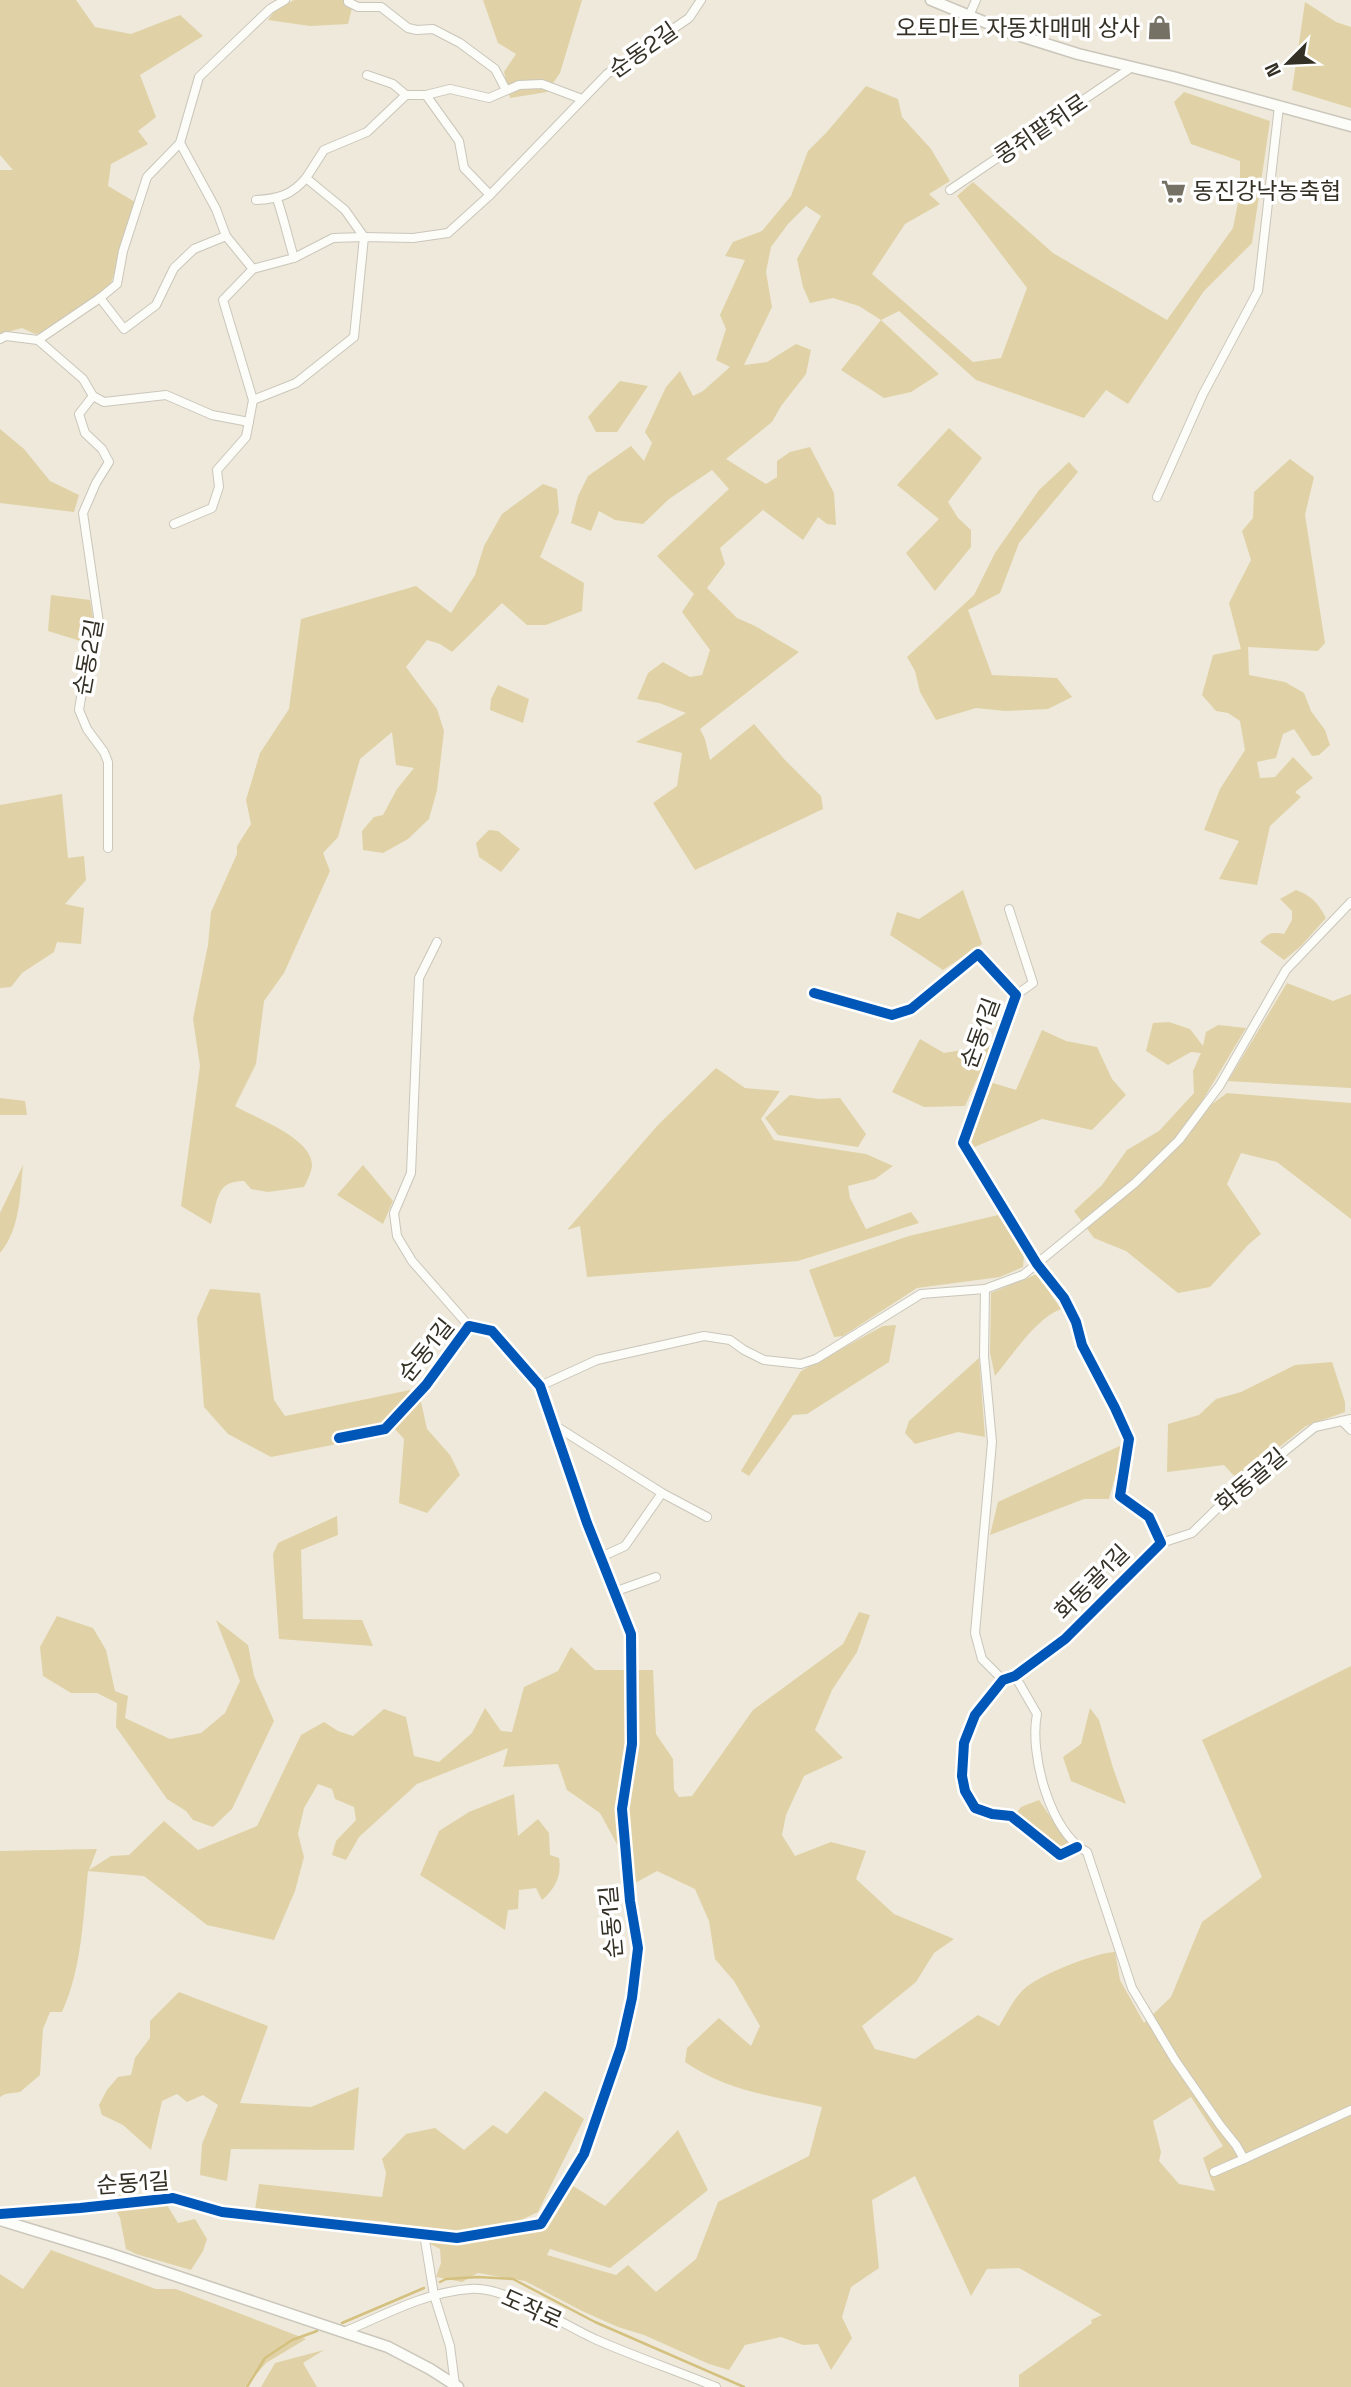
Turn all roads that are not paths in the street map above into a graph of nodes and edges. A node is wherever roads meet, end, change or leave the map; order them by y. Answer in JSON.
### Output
{"nodes":[{"id":1,"x":285,"y":0,"type":"edge"},
{"id":2,"x":348,"y":0,"type":"edge"},
{"id":3,"x":701,"y":0,"type":"edge"},
{"id":4,"x":931,"y":0,"type":"edge"},
{"id":5,"x":976,"y":0,"type":"edge"},
{"id":6,"x":969,"y":16,"type":"junction"},
{"id":7,"x":1132,"y":67,"type":"junction"},
{"id":8,"x":367,"y":75,"type":"dead end"},
{"id":9,"x":506,"y":90,"type":"junction"},
{"id":10,"x":406,"y":95,"type":"junction"},
{"id":11,"x":426,"y":95,"type":"junction"},
{"id":12,"x":582,"y":99,"type":"junction"},
{"id":13,"x":1279,"y":106,"type":"junction"},
{"id":14,"x":1351,"y":126,"type":"edge"},
{"id":15,"x":180,"y":143,"type":"junction"},
{"id":16,"x":306,"y":178,"type":"junction"},
{"id":17,"x":950,"y":190,"type":"dead end"},
{"id":18,"x":490,"y":195,"type":"junction"},
{"id":19,"x":256,"y":200,"type":"dead end"},
{"id":20,"x":277,"y":200,"type":"junction"},
{"id":21,"x":226,"y":236,"type":"junction"},
{"id":22,"x":364,"y":237,"type":"junction"},
{"id":23,"x":294,"y":258,"type":"junction"},
{"id":24,"x":253,"y":269,"type":"junction"},
{"id":25,"x":100,"y":298,"type":"junction"},
{"id":26,"x":0,"y":339,"type":"edge"},
{"id":27,"x":38,"y":340,"type":"junction"},
{"id":28,"x":93,"y":396,"type":"junction"},
{"id":29,"x":253,"y":400,"type":"junction"},
{"id":30,"x":249,"y":422,"type":"junction"},
{"id":31,"x":1157,"y":497,"type":"dead end"},
{"id":32,"x":174,"y":524,"type":"dead end"},
{"id":33,"x":108,"y":848,"type":"dead end"},
{"id":34,"x":1351,"y":902,"type":"edge"},
{"id":35,"x":1009,"y":909,"type":"dead end"},
{"id":36,"x":437,"y":942,"type":"dead end"},
{"id":37,"x":814,"y":993,"type":"dead end"},
{"id":38,"x":1016,"y":995,"type":"junction"},
{"id":39,"x":1037,"y":1264,"type":"junction"},
{"id":40,"x":985,"y":1289,"type":"junction"},
{"id":41,"x":469,"y":1326,"type":"junction"},
{"id":42,"x":540,"y":1386,"type":"junction"},
{"id":43,"x":1347,"y":1420,"type":"edge"},
{"id":44,"x":553,"y":1425,"type":"junction"},
{"id":45,"x":1351,"y":1430,"type":"edge"},
{"id":46,"x":339,"y":1438,"type":"dead end"},
{"id":47,"x":662,"y":1493,"type":"junction"},
{"id":48,"x":707,"y":1517,"type":"dead end"},
{"id":49,"x":1161,"y":1544,"type":"junction"},
{"id":50,"x":601,"y":1557,"type":"junction"},
{"id":51,"x":656,"y":1577,"type":"dead end"},
{"id":52,"x":614,"y":1592,"type":"junction"},
{"id":53,"x":1015,"y":1676,"type":"junction"},
{"id":54,"x":1003,"y":1680,"type":"junction"},
{"id":55,"x":1077,"y":1847,"type":"junction"},
{"id":56,"x":1351,"y":2110,"type":"edge"},
{"id":57,"x":1244,"y":2159,"type":"junction"},
{"id":58,"x":1214,"y":2172,"type":"dead end"},
{"id":59,"x":0,"y":2214,"type":"edge"},
{"id":60,"x":0,"y":2220,"type":"edge"},
{"id":61,"x":424,"y":2234,"type":"junction"},
{"id":62,"x":434,"y":2295,"type":"junction"},
{"id":63,"x":344,"y":2332,"type":"junction"},
{"id":64,"x":456,"y":2386,"type":"edge"},
{"id":65,"x":716,"y":2387,"type":"edge"}],
"edges":[{"from":1,"to":15,"type":"street"},
{"from":2,"to":9,"type":"street"},
{"from":3,"to":12,"type":"street","name":"순동2길"},
{"from":4,"to":6,"type":"street","name":"콩쥐팥쥐로"},
{"from":5,"to":6,"type":"street"},
{"from":6,"to":7,"type":"street","name":"콩쥐팥쥐로"},
{"from":7,"to":13,"type":"street","name":"콩쥐팥쥐로"},
{"from":7,"to":17,"type":"street","name":"콩쥐팥쥐로"},
{"from":8,"to":10,"type":"street"},
{"from":9,"to":11,"type":"street"},
{"from":9,"to":12,"type":"street"},
{"from":10,"to":11,"type":"street"},
{"from":10,"to":16,"type":"street"},
{"from":11,"to":18,"type":"street"},
{"from":12,"to":18,"type":"street","name":"순동2길"},
{"from":13,"to":14,"type":"street","name":"콩쥐팥쥐로"},
{"from":13,"to":31,"type":"street"},
{"from":15,"to":21,"type":"street"},
{"from":15,"to":25,"type":"street"},
{"from":16,"to":20,"type":"street"},
{"from":16,"to":22,"type":"street"},
{"from":18,"to":22,"type":"street","name":"순동2길"},
{"from":19,"to":20,"type":"street"},
{"from":20,"to":23,"type":"street"},
{"from":21,"to":24,"type":"street"},
{"from":21,"to":25,"type":"street"},
{"from":22,"to":23,"type":"street","name":"순동2길"},
{"from":22,"to":29,"type":"street"},
{"from":23,"to":24,"type":"street","name":"순동2길"},
{"from":24,"to":29,"type":"street"},
{"from":25,"to":27,"type":"street"},
{"from":26,"to":27,"type":"street"},
{"from":27,"to":28,"type":"street"},
{"from":28,"to":30,"type":"street"},
{"from":28,"to":33,"type":"street","name":"순동2길"},
{"from":29,"to":30,"type":"street"},
{"from":30,"to":32,"type":"street"},
{"from":34,"to":39,"type":"street"},
{"from":35,"to":38,"type":"street","name":"순동1길"},
{"from":36,"to":41,"type":"street"},
{"from":37,"to":38,"type":"street","name":"순동1길"},
{"from":38,"to":39,"type":"street","name":"순동1길"},
{"from":39,"to":40,"type":"street"},
{"from":39,"to":49,"type":"street","name":"화동골1길"},
{"from":40,"to":42,"type":"street"},
{"from":40,"to":54,"type":"street"},
{"from":41,"to":42,"type":"street","name":"순동1길"},
{"from":41,"to":46,"type":"street","name":"순동1길"},
{"from":42,"to":44,"type":"street","name":"순동1길"},
{"from":43,"to":45,"type":"street","name":"화동골길"},
{"from":43,"to":49,"type":"street","name":"화동골길"},
{"from":44,"to":47,"type":"street"},
{"from":44,"to":50,"type":"street","name":"순동1길"},
{"from":47,"to":48,"type":"street"},
{"from":47,"to":50,"type":"street"},
{"from":49,"to":53,"type":"street","name":"화동골1길"},
{"from":50,"to":52,"type":"street","name":"순동1길"},
{"from":51,"to":52,"type":"street"},
{"from":52,"to":61,"type":"street","name":"순동1길"},
{"from":53,"to":54,"type":"street","name":"화동골1길"},
{"from":53,"to":55,"type":"street"},
{"from":54,"to":55,"type":"street"},
{"from":55,"to":57,"type":"street"},
{"from":56,"to":57,"type":"street"},
{"from":57,"to":58,"type":"street"},
{"from":59,"to":61,"type":"street","name":"순동1길"},
{"from":60,"to":63,"type":"street"},
{"from":61,"to":62,"type":"street"},
{"from":62,"to":63,"type":"street","name":"도작로"},
{"from":62,"to":64,"type":"street"},
{"from":62,"to":65,"type":"street","name":"도작로"},
{"from":63,"to":64,"type":"street"}]}
